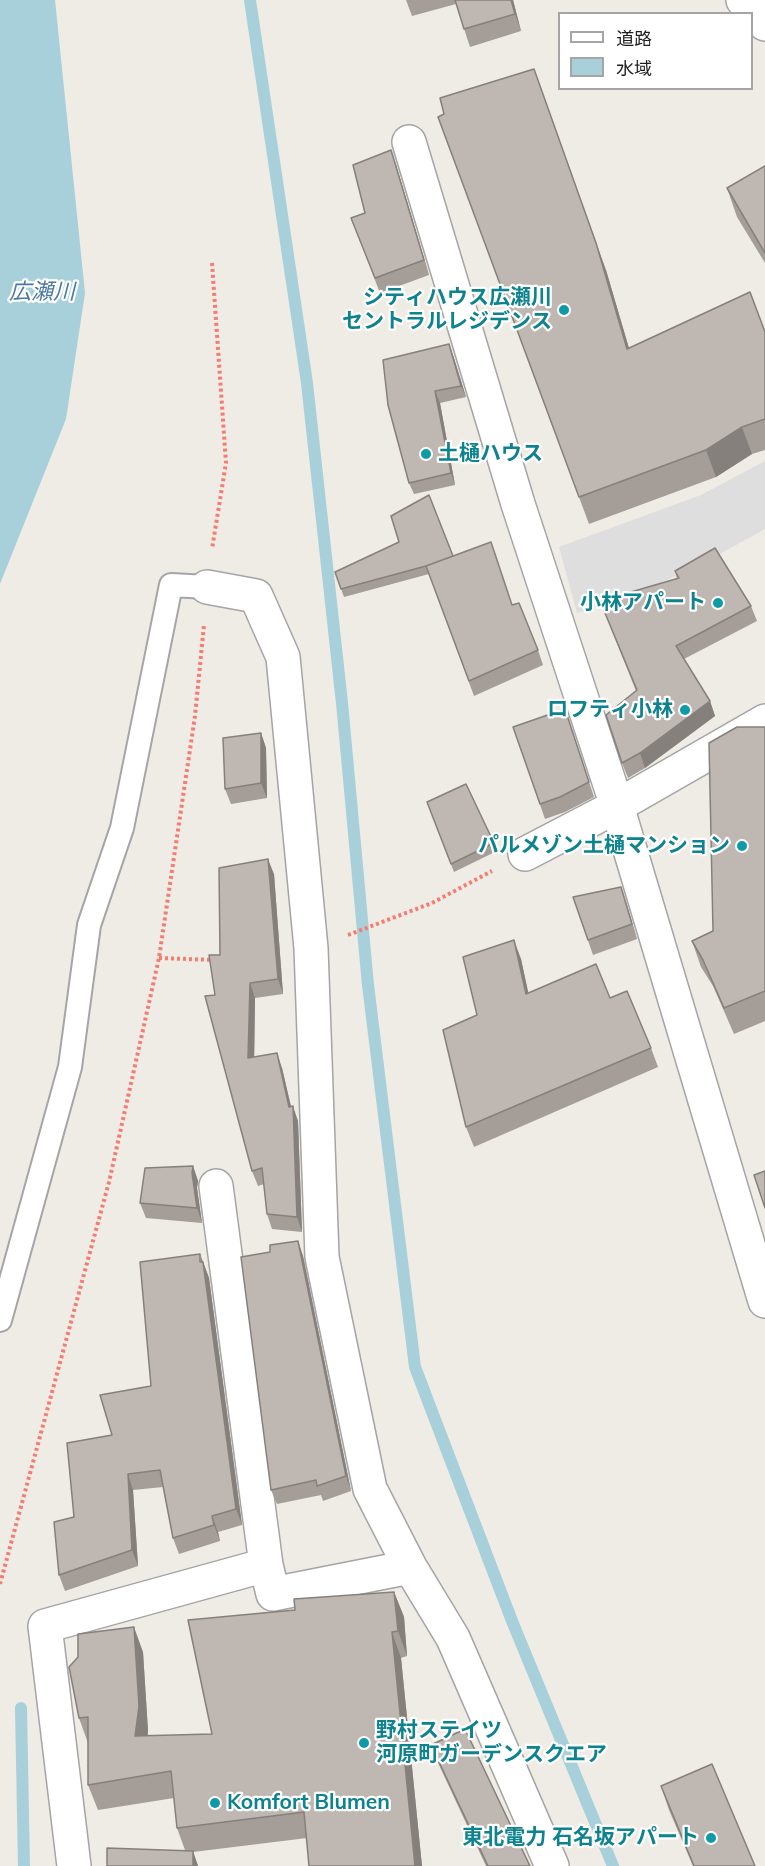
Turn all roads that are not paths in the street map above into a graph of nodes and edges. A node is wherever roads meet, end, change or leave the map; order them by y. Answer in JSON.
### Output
{"nodes":[{"id":1,"x":743,"y":0,"type":"edge"},
{"id":2,"x":765,"y":24,"type":"edge"},
{"id":3,"x":409,"y":142,"type":"dead end"},
{"id":4,"x":207,"y":587,"type":"joint"},
{"id":5,"x":765,"y":721,"type":"edge"},
{"id":6,"x":617,"y":806,"type":"junction"},
{"id":7,"x":525,"y":854,"type":"road end"},
{"id":8,"x":216,"y":1186,"type":"dead end"},
{"id":9,"x":765,"y":1301,"type":"edge"},
{"id":10,"x":0,"y":1320,"type":"edge"},
{"id":11,"x":266,"y":1564,"type":"junction"},
{"id":12,"x":410,"y":1567,"type":"junction"},
{"id":13,"x":74,"y":1866,"type":"edge"},
{"id":14,"x":552,"y":1866,"type":"edge"}],
"edges":[{"from":1,"to":2,"type":"street"},
{"from":3,"to":6,"type":"street"},
{"from":4,"to":10,"type":"lane"},
{"from":4,"to":12,"type":"street"},
{"from":5,"to":6,"type":"street"},
{"from":6,"to":7,"type":"street"},
{"from":6,"to":9,"type":"street"},
{"from":8,"to":11,"type":"street"},
{"from":11,"to":12,"type":"street"},
{"from":11,"to":13,"type":"street"},
{"from":12,"to":14,"type":"street"}]}
